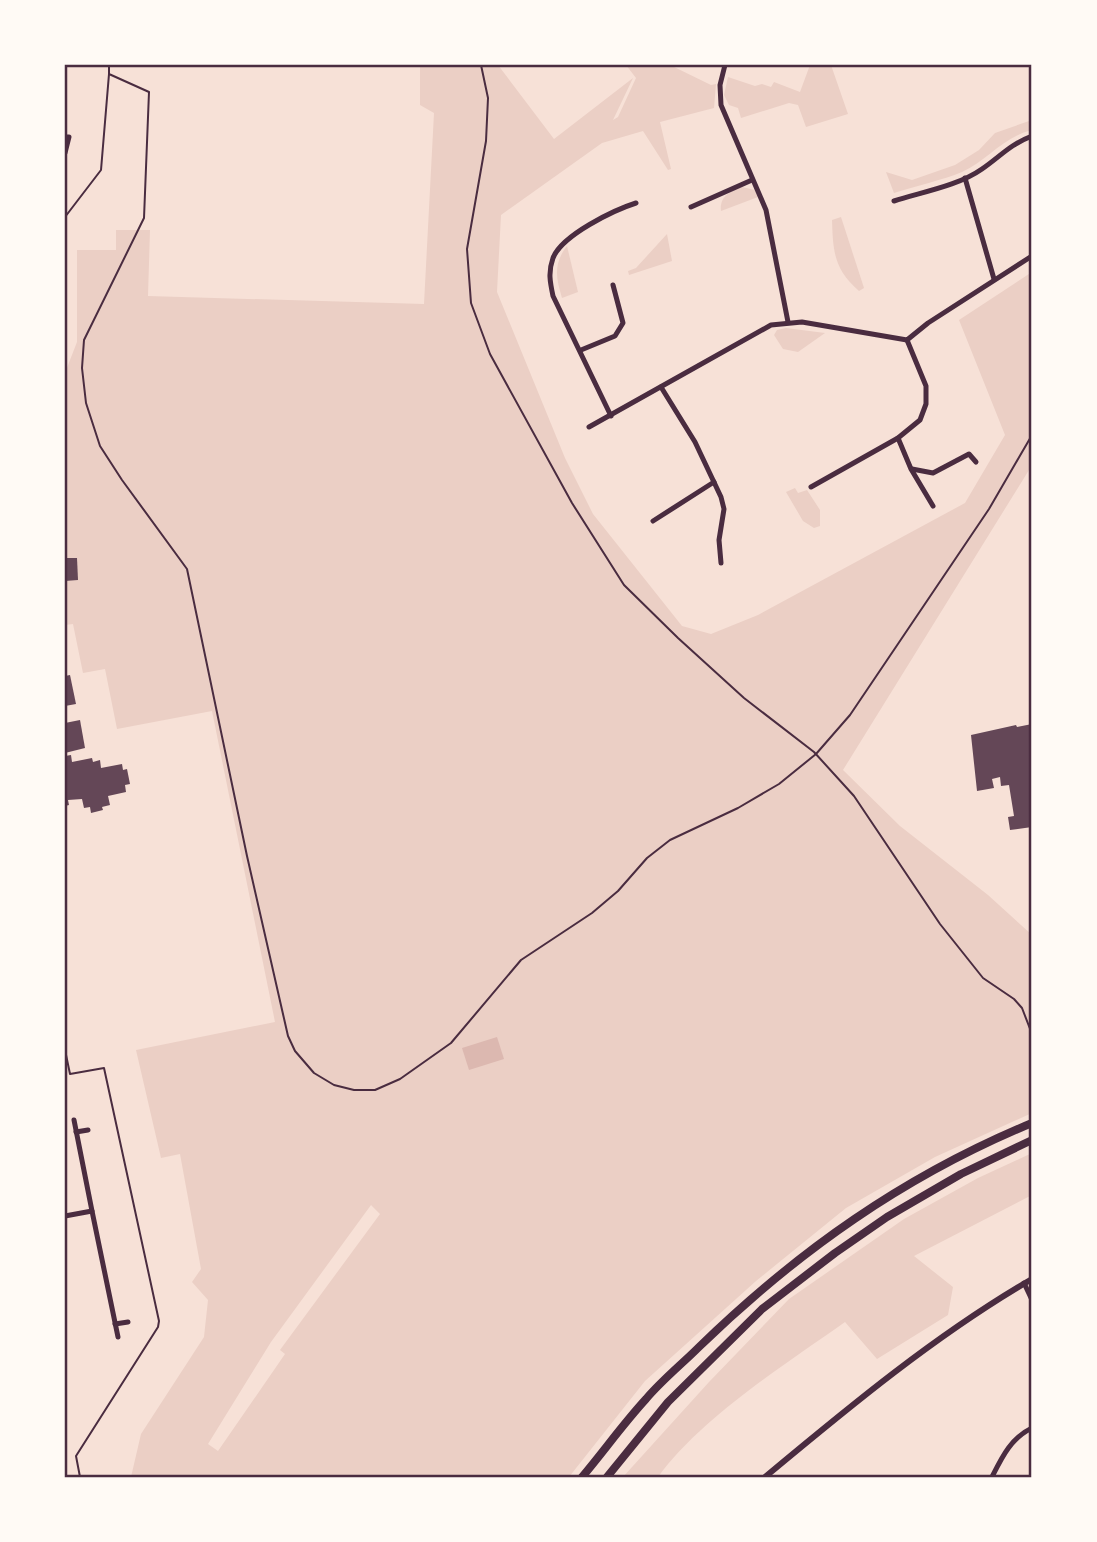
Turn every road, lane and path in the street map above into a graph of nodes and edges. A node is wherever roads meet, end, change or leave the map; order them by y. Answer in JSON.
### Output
{"nodes":[{"id":1,"x":109,"y":65,"type":"edge"},
{"id":2,"x":481,"y":65,"type":"edge"},
{"id":3,"x":725,"y":65,"type":"edge"},
{"id":4,"x":109,"y":74,"type":"junction"},
{"id":5,"x":69,"y":129,"type":"dead end"},
{"id":6,"x":1032,"y":136,"type":"edge"},
{"id":7,"x":67,"y":137,"type":"edge"},
{"id":8,"x":65,"y":153,"type":"edge"},
{"id":9,"x":965,"y":178,"type":"junction"},
{"id":10,"x":752,"y":180,"type":"junction"},
{"id":11,"x":894,"y":201,"type":"dead end"},
{"id":12,"x":636,"y":203,"type":"dead end"},
{"id":13,"x":691,"y":207,"type":"dead end"},
{"id":14,"x":65,"y":217,"type":"edge"},
{"id":15,"x":1032,"y":256,"type":"edge"},
{"id":16,"x":994,"y":279,"type":"junction"},
{"id":17,"x":612,"y":285,"type":"dead end"},
{"id":18,"x":788,"y":322,"type":"junction"},
{"id":19,"x":907,"y":340,"type":"junction"},
{"id":20,"x":581,"y":350,"type":"junction"},
{"id":21,"x":661,"y":387,"type":"junction"},
{"id":22,"x":611,"y":416,"type":"junction"},
{"id":23,"x":589,"y":427,"type":"dead end"},
{"id":24,"x":1032,"y":435,"type":"edge"},
{"id":25,"x":898,"y":438,"type":"junction"},
{"id":26,"x":976,"y":462,"type":"dead end"},
{"id":27,"x":911,"y":469,"type":"junction"},
{"id":28,"x":714,"y":482,"type":"junction"},
{"id":29,"x":811,"y":487,"type":"dead end"},
{"id":30,"x":933,"y":506,"type":"dead end"},
{"id":31,"x":653,"y":521,"type":"dead end"},
{"id":32,"x":721,"y":563,"type":"dead end"},
{"id":33,"x":816,"y":754,"type":"junction"},
{"id":34,"x":1032,"y":1034,"type":"edge"},
{"id":35,"x":65,"y":1049,"type":"edge"},
{"id":36,"x":74,"y":1120,"type":"dead end"},
{"id":37,"x":1032,"y":1123,"type":"edge"},
{"id":38,"x":88,"y":1130,"type":"dead end"},
{"id":39,"x":76,"y":1132,"type":"junction"},
{"id":40,"x":1032,"y":1140,"type":"edge"},
{"id":41,"x":92,"y":1210,"type":"junction"},
{"id":42,"x":65,"y":1216,"type":"edge"},
{"id":43,"x":1032,"y":1279,"type":"edge"},
{"id":44,"x":1024,"y":1283,"type":"junction"},
{"id":45,"x":1032,"y":1300,"type":"edge"},
{"id":46,"x":128,"y":1322,"type":"dead end"},
{"id":47,"x":115,"y":1324,"type":"junction"},
{"id":48,"x":118,"y":1336,"type":"dead end"},
{"id":49,"x":1032,"y":1429,"type":"edge"},
{"id":50,"x":80,"y":1477,"type":"edge"},
{"id":51,"x":582,"y":1477,"type":"edge"},
{"id":52,"x":607,"y":1477,"type":"edge"},
{"id":53,"x":765,"y":1477,"type":"edge"},
{"id":54,"x":992,"y":1477,"type":"edge"}],
"edges":[{"from":1,"to":4,"type":"path"},
{"from":2,"to":33,"type":"path"},
{"from":3,"to":10,"type":"street"},
{"from":4,"to":14,"type":"path"},
{"from":4,"to":33,"type":"path"},
{"from":5,"to":7,"type":"street"},
{"from":6,"to":9,"type":"street"},
{"from":7,"to":8,"type":"street"},
{"from":9,"to":11,"type":"street"},
{"from":9,"to":16,"type":"street"},
{"from":10,"to":13,"type":"street"},
{"from":10,"to":18,"type":"street"},
{"from":12,"to":20,"type":"street"},
{"from":15,"to":16,"type":"street"},
{"from":16,"to":19,"type":"street"},
{"from":17,"to":20,"type":"street"},
{"from":18,"to":19,"type":"street"},
{"from":18,"to":21,"type":"street"},
{"from":19,"to":25,"type":"street"},
{"from":20,"to":22,"type":"street"},
{"from":21,"to":22,"type":"street"},
{"from":21,"to":28,"type":"street"},
{"from":22,"to":23,"type":"street"},
{"from":24,"to":33,"type":"path"},
{"from":25,"to":27,"type":"street"},
{"from":25,"to":29,"type":"street"},
{"from":26,"to":27,"type":"street"},
{"from":27,"to":30,"type":"street"},
{"from":28,"to":31,"type":"street"},
{"from":28,"to":32,"type":"street"},
{"from":33,"to":34,"type":"path"},
{"from":35,"to":50,"type":"path"},
{"from":36,"to":39,"type":"street"},
{"from":37,"to":51,"type":"highway"},
{"from":38,"to":39,"type":"street"},
{"from":39,"to":41,"type":"street"},
{"from":40,"to":52,"type":"highway"},
{"from":41,"to":42,"type":"street"},
{"from":41,"to":47,"type":"street"},
{"from":43,"to":44,"type":"street"},
{"from":44,"to":45,"type":"street"},
{"from":44,"to":53,"type":"street"},
{"from":46,"to":47,"type":"street"},
{"from":47,"to":48,"type":"street"},
{"from":49,"to":54,"type":"street"}]}
